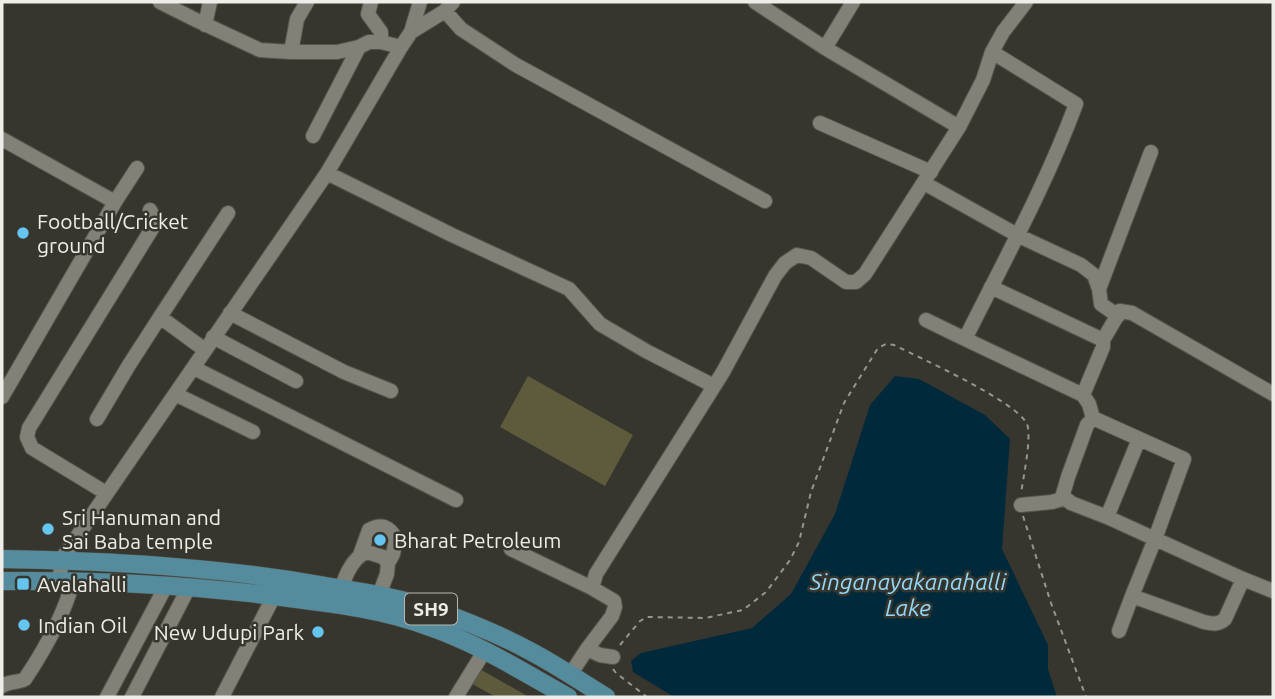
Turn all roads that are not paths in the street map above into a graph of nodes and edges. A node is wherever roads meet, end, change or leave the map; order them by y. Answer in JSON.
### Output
{"nodes":[{"id":1,"x":160,"y":2,"type":"edge"},
{"id":2,"x":210,"y":2,"type":"edge"},
{"id":3,"x":307,"y":2,"type":"edge"},
{"id":4,"x":371,"y":2,"type":"edge"},
{"id":5,"x":420,"y":2,"type":"edge"},
{"id":6,"x":755,"y":2,"type":"edge"},
{"id":7,"x":853,"y":2,"type":"edge"},
{"id":8,"x":1026,"y":2,"type":"edge"},
{"id":9,"x":449,"y":6,"type":"edge"},
{"id":10,"x":205,"y":25,"type":"junction"},
{"id":11,"x":411,"y":32,"type":"junction"},
{"id":12,"x":381,"y":42,"type":"junction"},
{"id":13,"x":359,"y":47,"type":"junction"},
{"id":14,"x":401,"y":47,"type":"junction"},
{"id":15,"x":825,"y":48,"type":"junction"},
{"id":16,"x":291,"y":52,"type":"junction"},
{"id":17,"x":992,"y":52,"type":"junction"},
{"id":18,"x":820,"y":123,"type":"dead end"},
{"id":19,"x":959,"y":127,"type":"junction"},
{"id":20,"x":313,"y":136,"type":"dead end"},
{"id":21,"x":2,"y":139,"type":"edge"},
{"id":22,"x":1151,"y":152,"type":"dead end"},
{"id":23,"x":136,"y":168,"type":"dead end"},
{"id":24,"x":327,"y":173,"type":"junction"},
{"id":25,"x":927,"y":178,"type":"junction"},
{"id":26,"x":765,"y":201,"type":"dead end"},
{"id":27,"x":115,"y":202,"type":"junction"},
{"id":28,"x":150,"y":210,"type":"dead end"},
{"id":29,"x":228,"y":213,"type":"dead end"},
{"id":30,"x":1019,"y":236,"type":"junction"},
{"id":31,"x":991,"y":287,"type":"junction"},
{"id":32,"x":1099,"y":289,"type":"junction"},
{"id":33,"x":230,"y":313,"type":"junction"},
{"id":34,"x":1118,"y":316,"type":"junction"},
{"id":35,"x":160,"y":317,"type":"junction"},
{"id":36,"x":926,"y":320,"type":"dead end"},
{"id":37,"x":213,"y":337,"type":"junction"},
{"id":38,"x":965,"y":338,"type":"junction"},
{"id":39,"x":1103,"y":340,"type":"junction"},
{"id":40,"x":205,"y":350,"type":"junction"},
{"id":41,"x":194,"y":368,"type":"junction"},
{"id":42,"x":296,"y":382,"type":"dead end"},
{"id":43,"x":714,"y":386,"type":"junction"},
{"id":44,"x":391,"y":391,"type":"dead end"},
{"id":45,"x":174,"y":394,"type":"junction"},
{"id":46,"x":1273,"y":394,"type":"edge"},
{"id":47,"x":1083,"y":395,"type":"junction"},
{"id":48,"x":2,"y":397,"type":"edge"},
{"id":49,"x":1093,"y":418,"type":"junction"},
{"id":50,"x":97,"y":419,"type":"dead end"},
{"id":51,"x":253,"y":432,"type":"dead end"},
{"id":52,"x":1139,"y":439,"type":"junction"},
{"id":53,"x":106,"y":493,"type":"junction"},
{"id":54,"x":1065,"y":498,"type":"junction"},
{"id":55,"x":456,"y":500,"type":"dead end"},
{"id":56,"x":1021,"y":505,"type":"road end"},
{"id":57,"x":1107,"y":517,"type":"junction"},
{"id":58,"x":1156,"y":539,"type":"junction"},
{"id":59,"x":511,"y":549,"type":"dead end"},
{"id":60,"x":359,"y":555,"type":"junction"},
{"id":61,"x":2,"y":559,"type":"edge"},
{"id":62,"x":61,"y":560,"type":"junction"},
{"id":63,"x":388,"y":563,"type":"junction"},
{"id":64,"x":1243,"y":579,"type":"junction"},
{"id":65,"x":2,"y":581,"type":"edge"},
{"id":66,"x":67,"y":581,"type":"junction"},
{"id":67,"x":166,"y":586,"type":"junction"},
{"id":68,"x":189,"y":587,"type":"junction"},
{"id":69,"x":592,"y":588,"type":"junction"},
{"id":70,"x":1273,"y":591,"type":"edge"},
{"id":71,"x":379,"y":595,"type":"junction"},
{"id":72,"x":274,"y":596,"type":"junction"},
{"id":73,"x":340,"y":596,"type":"junction"},
{"id":74,"x":1132,"y":596,"type":"junction"},
{"id":75,"x":1119,"y":631,"type":"dead end"},
{"id":76,"x":587,"y":649,"type":"junction"},
{"id":77,"x":485,"y":650,"type":"junction"},
{"id":78,"x":613,"y":657,"type":"road end"},
{"id":79,"x":570,"y":675,"type":"junction"},
{"id":80,"x":2,"y":686,"type":"edge"},
{"id":81,"x":107,"y":697,"type":"edge"},
{"id":82,"x":132,"y":697,"type":"edge"},
{"id":83,"x":222,"y":697,"type":"edge"},
{"id":84,"x":456,"y":697,"type":"edge"},
{"id":85,"x":568,"y":697,"type":"edge"},
{"id":86,"x":606,"y":697,"type":"edge"}],
"edges":[{"from":1,"to":10,"type":"street"},
{"from":2,"to":10,"type":"street"},
{"from":3,"to":16,"type":"street"},
{"from":4,"to":12,"type":"street"},
{"from":5,"to":11,"type":"street"},
{"from":6,"to":15,"type":"street"},
{"from":7,"to":15,"type":"street"},
{"from":8,"to":17,"type":"street"},
{"from":9,"to":11,"type":"street"},
{"from":9,"to":26,"type":"street"},
{"from":10,"to":16,"type":"street"},
{"from":11,"to":14,"type":"street"},
{"from":12,"to":13,"type":"street"},
{"from":12,"to":14,"type":"street"},
{"from":13,"to":16,"type":"street"},
{"from":13,"to":20,"type":"street"},
{"from":14,"to":24,"type":"street"},
{"from":15,"to":19,"type":"street"},
{"from":17,"to":19,"type":"street"},
{"from":17,"to":30,"type":"street"},
{"from":18,"to":25,"type":"street"},
{"from":19,"to":25,"type":"street"},
{"from":21,"to":27,"type":"street"},
{"from":22,"to":32,"type":"street"},
{"from":23,"to":27,"type":"street"},
{"from":24,"to":33,"type":"street"},
{"from":24,"to":43,"type":"street"},
{"from":25,"to":30,"type":"street"},
{"from":25,"to":43,"type":"street"},
{"from":27,"to":48,"type":"street"},
{"from":28,"to":53,"type":"street"},
{"from":29,"to":35,"type":"street"},
{"from":30,"to":31,"type":"street"},
{"from":30,"to":32,"type":"street"},
{"from":31,"to":38,"type":"street"},
{"from":31,"to":39,"type":"street"},
{"from":32,"to":34,"type":"street"},
{"from":33,"to":37,"type":"street"},
{"from":33,"to":44,"type":"street"},
{"from":34,"to":39,"type":"street"},
{"from":34,"to":46,"type":"street"},
{"from":35,"to":40,"type":"street"},
{"from":35,"to":50,"type":"street"},
{"from":36,"to":38,"type":"street"},
{"from":37,"to":40,"type":"street"},
{"from":37,"to":42,"type":"street"},
{"from":38,"to":47,"type":"street"},
{"from":39,"to":47,"type":"street"},
{"from":40,"to":41,"type":"street"},
{"from":41,"to":45,"type":"street"},
{"from":41,"to":55,"type":"street"},
{"from":43,"to":69,"type":"street"},
{"from":45,"to":51,"type":"street"},
{"from":45,"to":53,"type":"street"},
{"from":47,"to":49,"type":"street"},
{"from":49,"to":52,"type":"street"},
{"from":49,"to":54,"type":"street"},
{"from":52,"to":57,"type":"street"},
{"from":52,"to":58,"type":"street"},
{"from":53,"to":62,"type":"street"},
{"from":54,"to":56,"type":"street"},
{"from":54,"to":57,"type":"street"},
{"from":57,"to":58,"type":"street"},
{"from":58,"to":64,"type":"street"},
{"from":58,"to":74,"type":"street"},
{"from":59,"to":69,"type":"street"},
{"from":60,"to":63,"type":"street"},
{"from":60,"to":63,"type":"street"},
{"from":60,"to":73,"type":"street"},
{"from":61,"to":62,"type":"main road","number":"SH9"},
{"from":62,"to":66,"type":"street"},
{"from":62,"to":73,"type":"main road","number":"SH9"},
{"from":63,"to":71,"type":"street"},
{"from":64,"to":70,"type":"street"},
{"from":64,"to":74,"type":"street"},
{"from":65,"to":66,"type":"main road","number":"SH9"},
{"from":66,"to":67,"type":"main road","number":"SH9"},
{"from":66,"to":80,"type":"street"},
{"from":67,"to":68,"type":"main road","number":"SH9"},
{"from":67,"to":81,"type":"street"},
{"from":68,"to":72,"type":"main road","number":"SH9"},
{"from":68,"to":82,"type":"street"},
{"from":69,"to":76,"type":"street"},
{"from":71,"to":73,"type":"main road","number":"SH9"},
{"from":71,"to":79,"type":"main road","number":"SH9"},
{"from":72,"to":73,"type":"main road","number":"SH9"},
{"from":72,"to":83,"type":"street"},
{"from":73,"to":77,"type":"main road","number":"SH9"},
{"from":74,"to":75,"type":"street"},
{"from":76,"to":78,"type":"street"},
{"from":76,"to":79,"type":"street"},
{"from":77,"to":84,"type":"street"},
{"from":77,"to":85,"type":"main road","number":"SH9"},
{"from":79,"to":86,"type":"main road","number":"SH9"}]}
